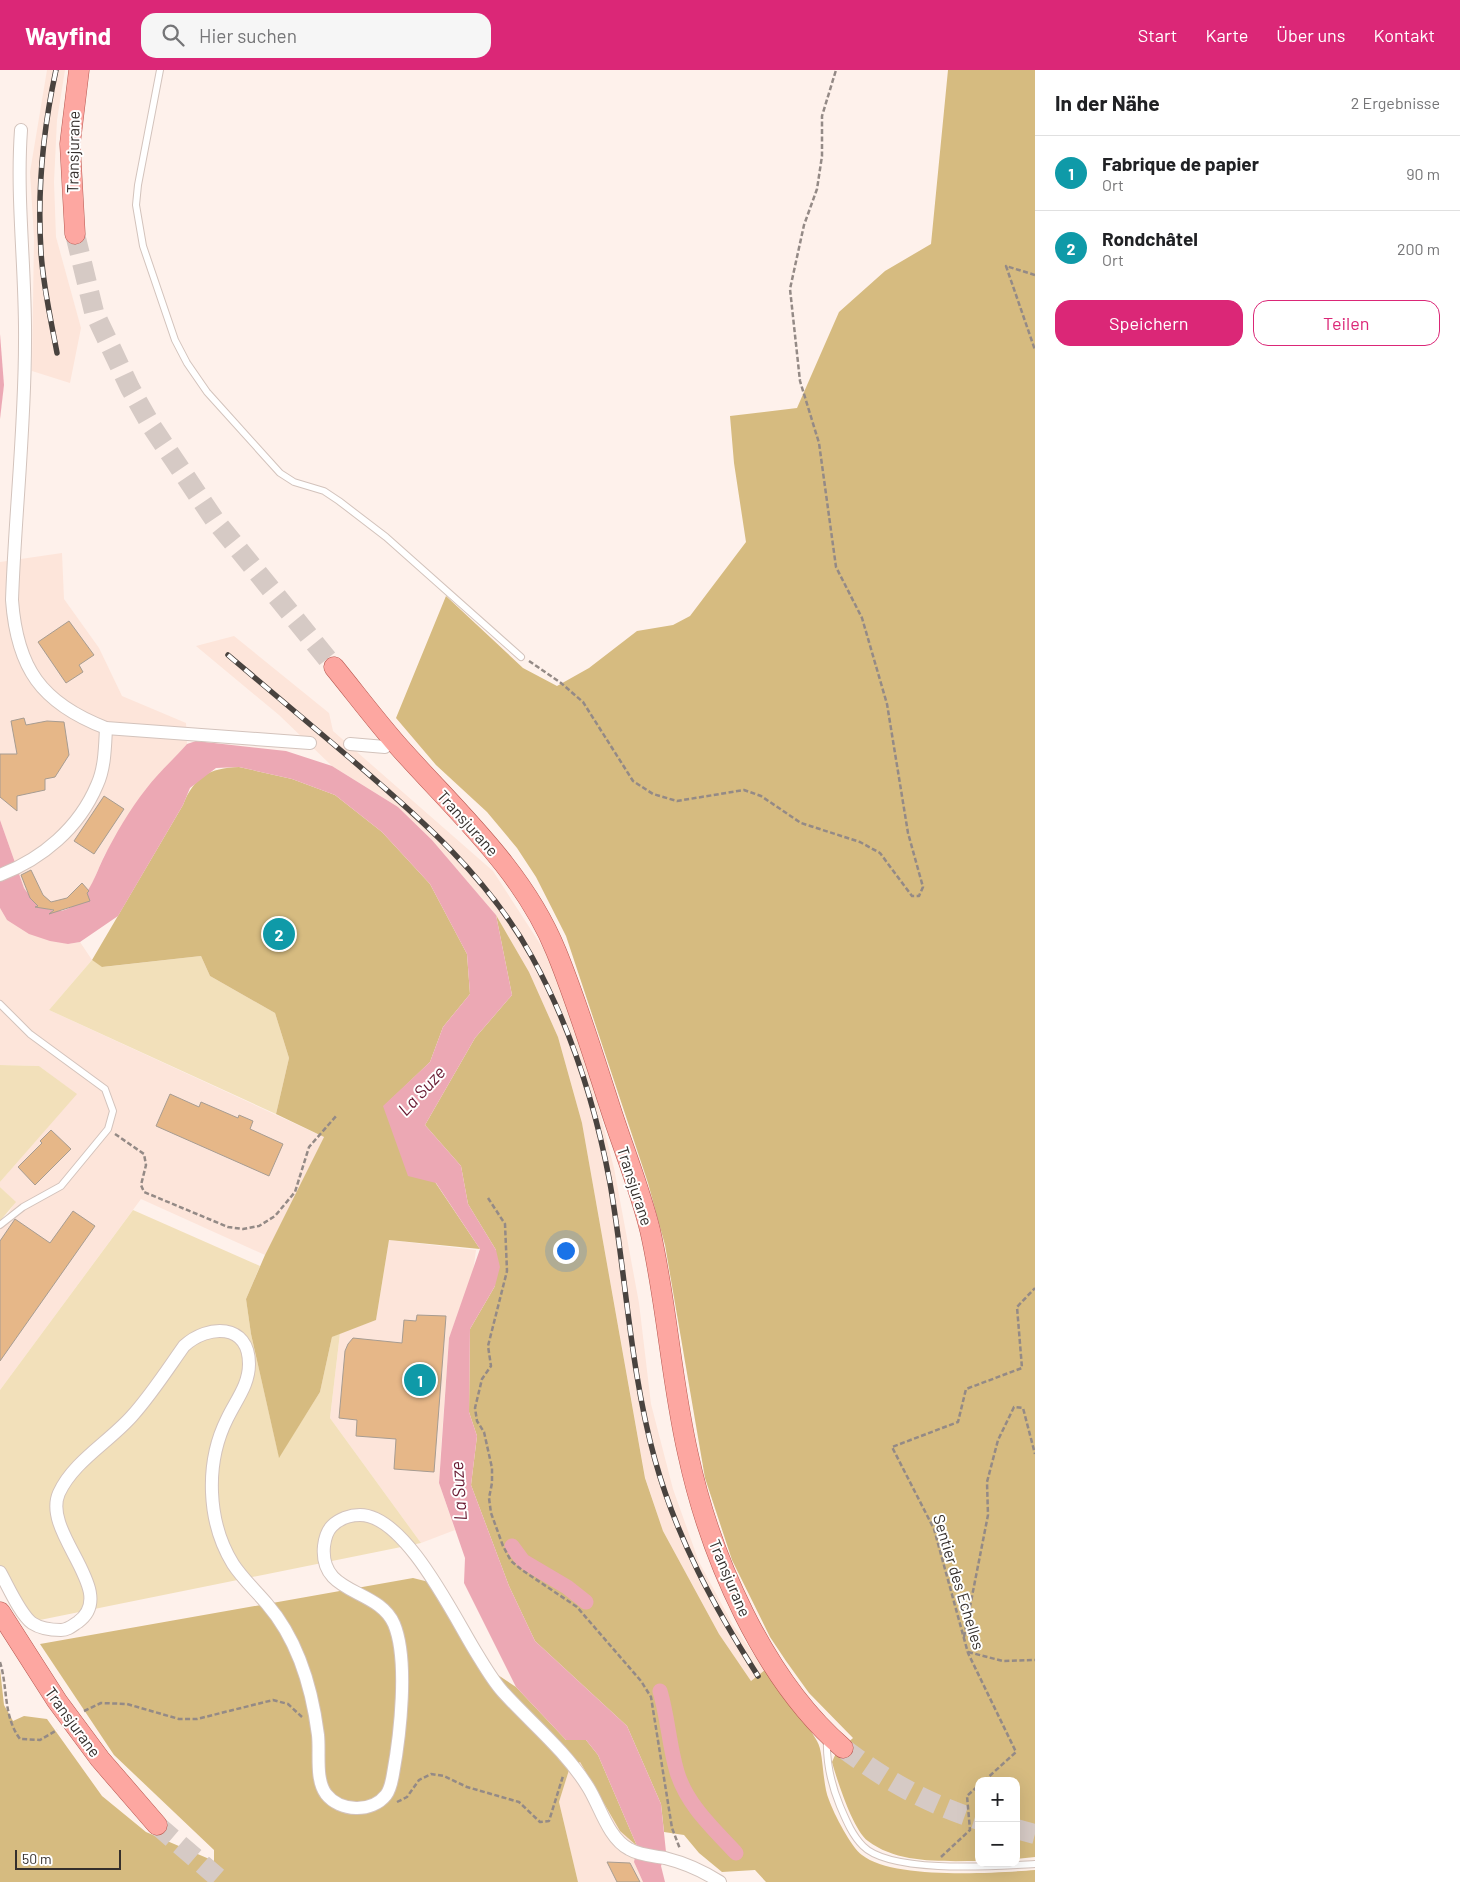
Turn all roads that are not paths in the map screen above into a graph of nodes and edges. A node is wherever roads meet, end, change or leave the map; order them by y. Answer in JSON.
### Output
{"nodes":[{"id":1,"x":79,"y":70,"type":"edge"},
{"id":2,"x":160,"y":70,"type":"edge"},
{"id":3,"x":21,"y":130,"type":"dead end"},
{"id":4,"x":75,"y":234,"type":"tunnel mouth"},
{"id":5,"x":521,"y":656,"type":"road end"},
{"id":6,"x":334,"y":667,"type":"tunnel mouth"},
{"id":7,"x":106,"y":728,"type":"junction"},
{"id":8,"x":310,"y":743,"type":"dead end"},
{"id":9,"x":350,"y":744,"type":"dead end"},
{"id":10,"x":385,"y":747,"type":"dead end"},
{"id":11,"x":0,"y":875,"type":"edge"},
{"id":12,"x":0,"y":1004,"type":"edge"},
{"id":13,"x":0,"y":1225,"type":"edge"},
{"id":14,"x":0,"y":1572,"type":"edge"},
{"id":15,"x":0,"y":1612,"type":"edge"},
{"id":16,"x":827,"y":1732,"type":"junction"},
{"id":17,"x":843,"y":1748,"type":"tunnel mouth"},
{"id":18,"x":158,"y":1825,"type":"tunnel mouth"},
{"id":19,"x":1035,"y":1864,"type":"edge"},
{"id":20,"x":720,"y":1882,"type":"edge"}],
"edges":[{"from":1,"to":4,"type":"main road","name":"Transjurane"},
{"from":2,"to":5,"type":"lane"},
{"from":3,"to":7,"type":"street"},
{"from":6,"to":16,"type":"main road","name":"Transjurane"},
{"from":7,"to":8,"type":"street"},
{"from":7,"to":11,"type":"street"},
{"from":9,"to":10,"type":"street"},
{"from":12,"to":13,"type":"lane"},
{"from":14,"to":20,"type":"street"},
{"from":15,"to":18,"type":"main road","name":"Transjurane"},
{"from":16,"to":17,"type":"main road","name":"Transjurane"},
{"from":16,"to":19,"type":"lane"}]}
